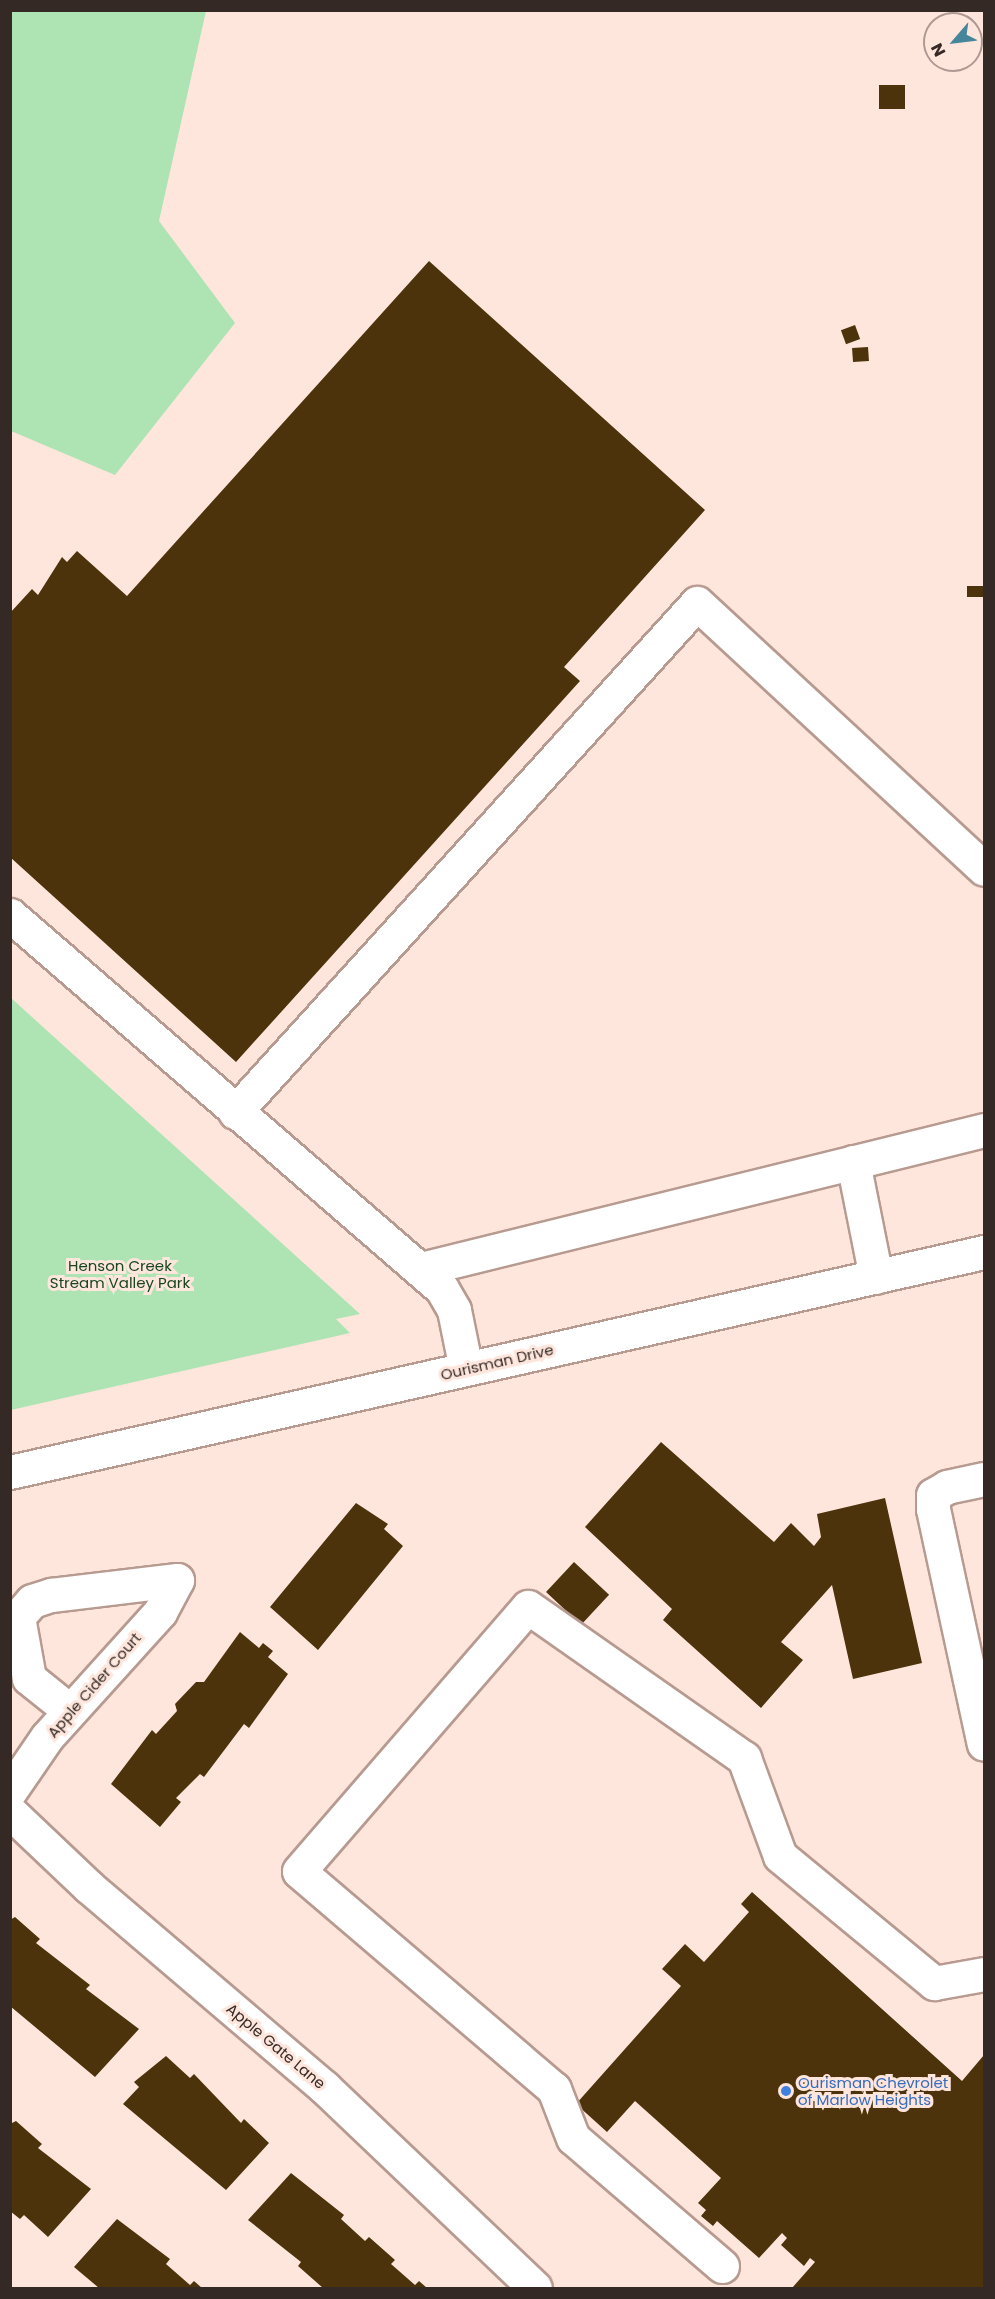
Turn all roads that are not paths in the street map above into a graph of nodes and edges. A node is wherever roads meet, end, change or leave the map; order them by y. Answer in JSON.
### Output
{"nodes":[{"id":1,"x":984,"y":868,"type":"edge"},
{"id":2,"x":10,"y":915,"type":"edge"},
{"id":3,"x":234,"y":1112,"type":"junction"},
{"id":4,"x":984,"y":1130,"type":"edge"},
{"id":5,"x":853,"y":1162,"type":"junction"},
{"id":6,"x":984,"y":1252,"type":"edge"},
{"id":7,"x":421,"y":1269,"type":"junction"},
{"id":8,"x":876,"y":1277,"type":"junction"},
{"id":9,"x":466,"y":1369,"type":"junction"},
{"id":10,"x":10,"y":1472,"type":"edge"},
{"id":11,"x":984,"y":1479,"type":"edge"},
{"id":12,"x":70,"y":1711,"type":"junction"},
{"id":13,"x":984,"y":1744,"type":"edge"},
{"id":14,"x":10,"y":1791,"type":"edge"},
{"id":15,"x":10,"y":1812,"type":"edge"},
{"id":16,"x":984,"y":1974,"type":"edge"},
{"id":17,"x":722,"y":2266,"type":"dead end"},
{"id":18,"x":535,"y":2289,"type":"edge"}],
"edges":[{"from":1,"to":3,"type":"street"},
{"from":2,"to":3,"type":"street"},
{"from":3,"to":7,"type":"street"},
{"from":4,"to":5,"type":"street"},
{"from":5,"to":7,"type":"street"},
{"from":5,"to":8,"type":"street"},
{"from":6,"to":8,"type":"street","name":"Ourisman Drive"},
{"from":7,"to":9,"type":"street"},
{"from":8,"to":9,"type":"street","name":"Ourisman Drive"},
{"from":9,"to":10,"type":"street","name":"Ourisman Drive"},
{"from":11,"to":13,"type":"street"},
{"from":12,"to":12,"type":"street","name":"Apple Cider Court"},
{"from":12,"to":14,"type":"street","name":"Apple Cider Court"},
{"from":15,"to":18,"type":"street","name":"Apple Gate Lane"},
{"from":16,"to":17,"type":"street"}]}
